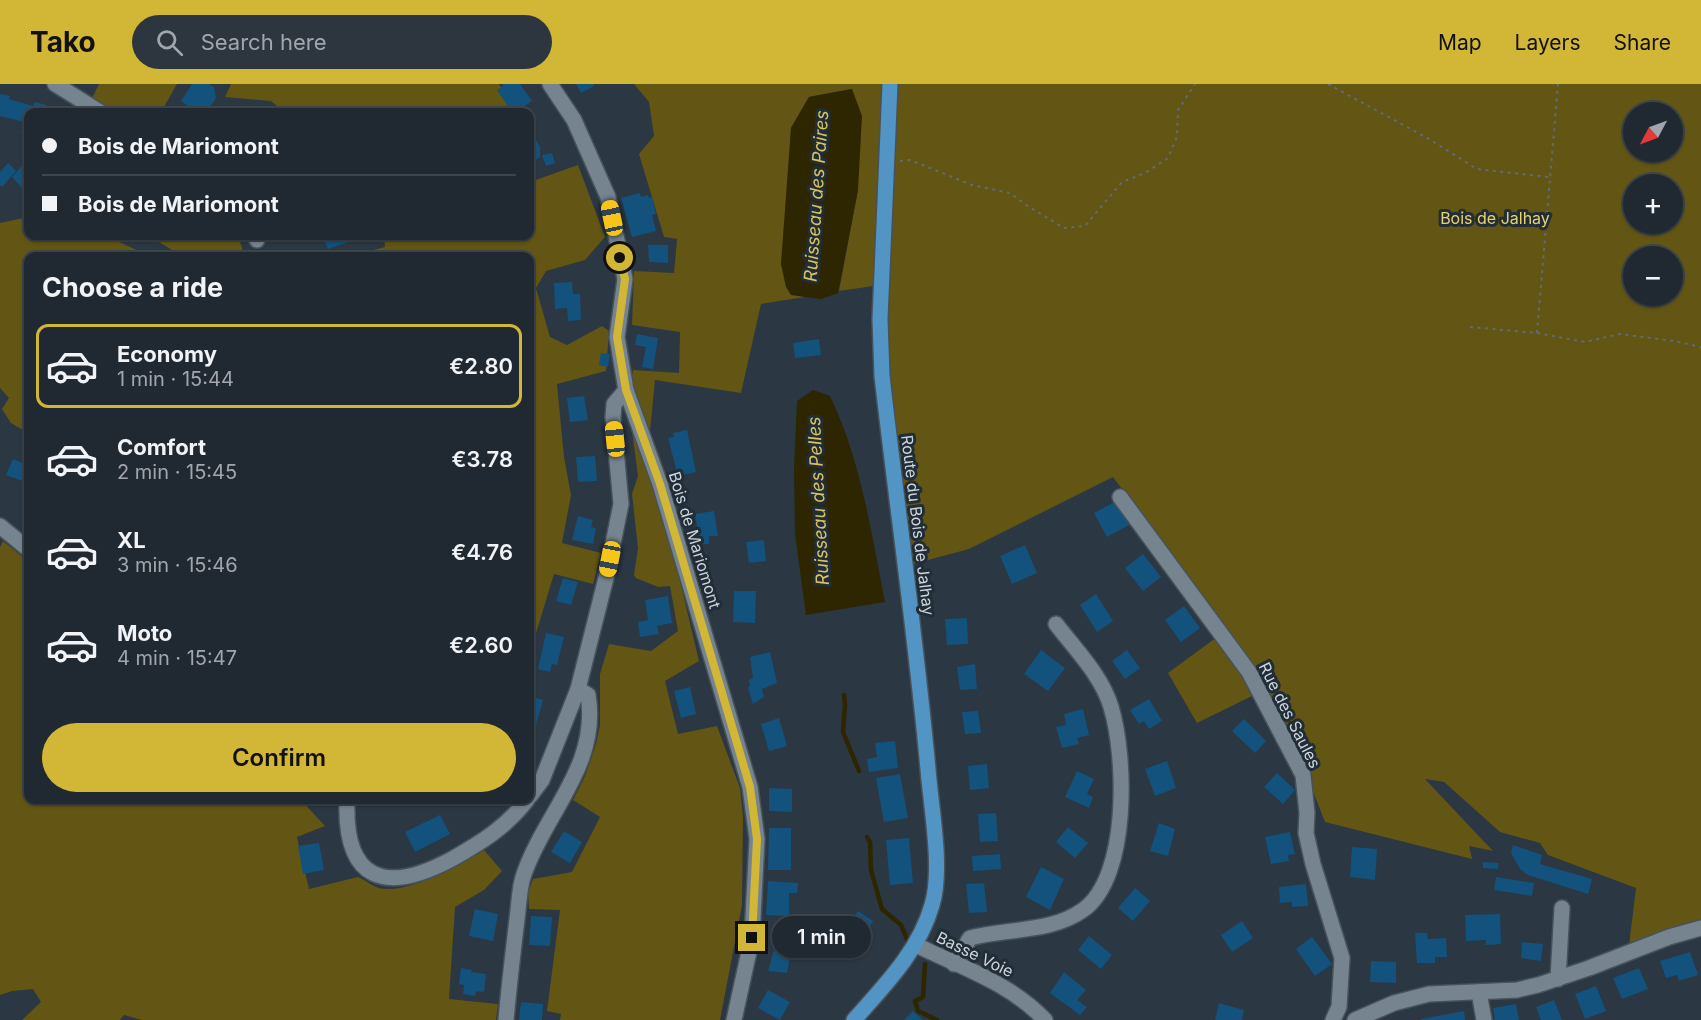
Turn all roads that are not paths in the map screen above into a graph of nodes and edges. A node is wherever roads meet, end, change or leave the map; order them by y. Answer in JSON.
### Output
{"nodes":[{"id":1,"x":55,"y":84,"type":"edge"},
{"id":2,"x":550,"y":84,"type":"edge"},
{"id":3,"x":890,"y":84,"type":"edge"},
{"id":4,"x":94,"y":108,"type":"edge"},
{"id":5,"x":626,"y":390,"type":"junction"},
{"id":6,"x":1120,"y":496,"type":"dead end"},
{"id":7,"x":0,"y":526,"type":"edge"},
{"id":8,"x":24,"y":546,"type":"edge"},
{"id":9,"x":1056,"y":624,"type":"dead end"},
{"id":10,"x":578,"y":688,"type":"junction"},
{"id":11,"x":534,"y":790,"type":"edge"},
{"id":12,"x":347,"y":804,"type":"edge"},
{"id":13,"x":524,"y":804,"type":"edge"},
{"id":14,"x":1562,"y":908,"type":"dead end"},
{"id":15,"x":1701,"y":928,"type":"edge"},
{"id":16,"x":916,"y":945,"type":"junction"},
{"id":17,"x":954,"y":964,"type":"junction"},
{"id":18,"x":1558,"y":979,"type":"junction"},
{"id":19,"x":1479,"y":992,"type":"junction"},
{"id":20,"x":506,"y":1020,"type":"edge"},
{"id":21,"x":734,"y":1020,"type":"edge"},
{"id":22,"x":854,"y":1020,"type":"edge"},
{"id":23,"x":1045,"y":1020,"type":"edge"},
{"id":24,"x":1334,"y":1020,"type":"edge"},
{"id":25,"x":1355,"y":1020,"type":"edge"},
{"id":26,"x":1484,"y":1020,"type":"edge"}],
"edges":[{"from":1,"to":4,"type":"street"},
{"from":2,"to":5,"type":"street","name":"Bois de Mariomont"},
{"from":3,"to":16,"type":"main road","name":"Route du Bois de Jalhay"},
{"from":5,"to":10,"type":"street"},
{"from":5,"to":21,"type":"street","name":"Bois de Mariomont"},
{"from":6,"to":24,"type":"street","name":"Rue des Saules"},
{"from":7,"to":8,"type":"street"},
{"from":9,"to":17,"type":"street"},
{"from":10,"to":11,"type":"street"},
{"from":10,"to":20,"type":"street"},
{"from":12,"to":13,"type":"street"},
{"from":14,"to":18,"type":"street"},
{"from":15,"to":18,"type":"street"},
{"from":16,"to":17,"type":"street","name":"Basse Voie"},
{"from":16,"to":22,"type":"main road","name":"Route du Bois de Jalhay"},
{"from":17,"to":23,"type":"street","name":"Basse Voie"},
{"from":18,"to":19,"type":"street"},
{"from":19,"to":25,"type":"street"},
{"from":19,"to":26,"type":"street"}]}
